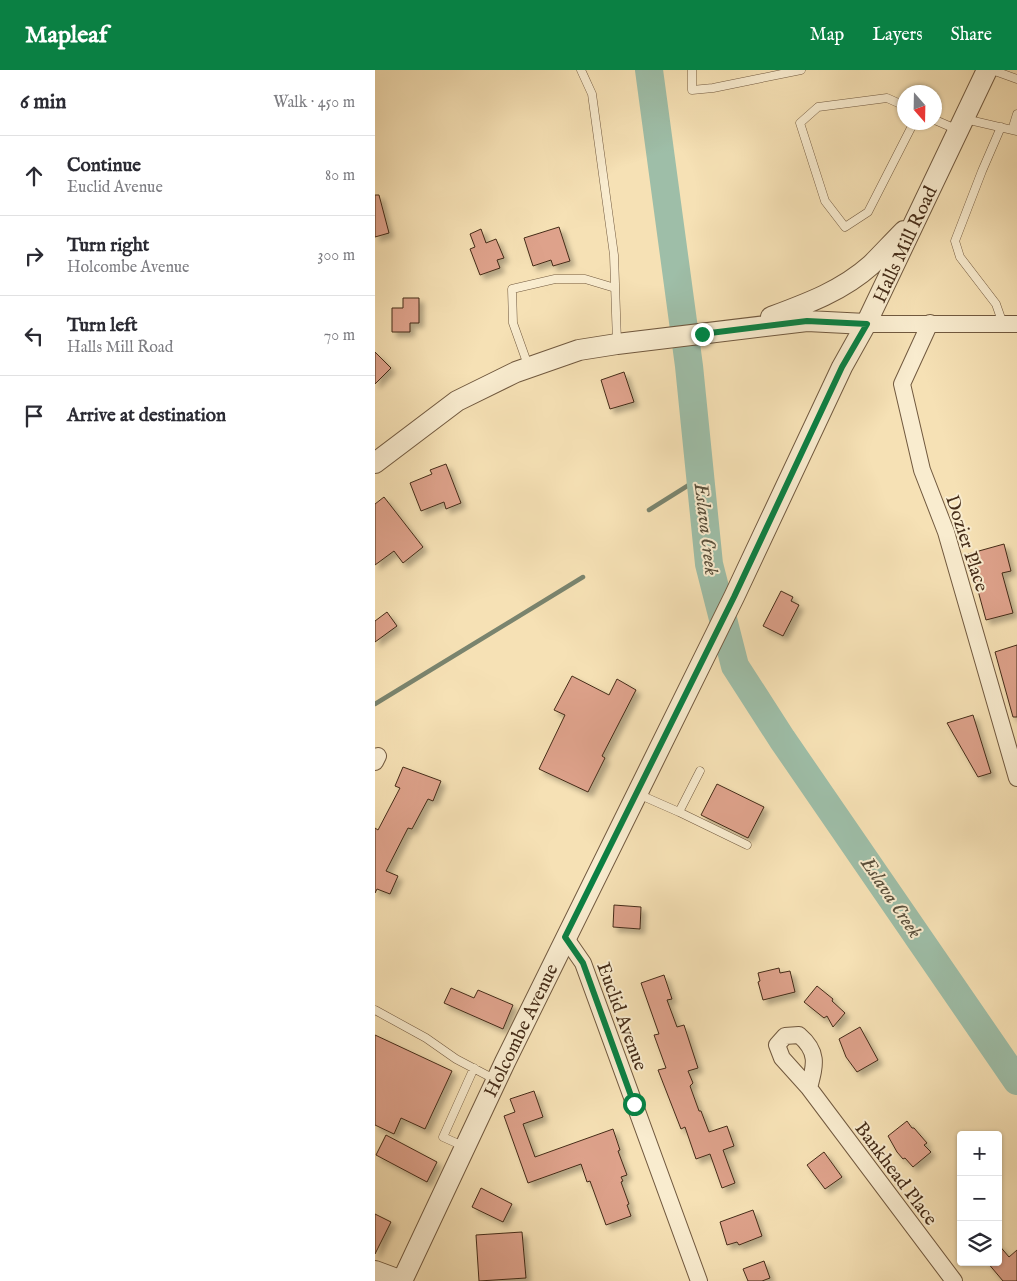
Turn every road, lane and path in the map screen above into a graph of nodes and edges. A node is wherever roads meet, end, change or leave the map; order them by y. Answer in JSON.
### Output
{"nodes":[{"id":1,"x":581,"y":70,"type":"edge"},
{"id":2,"x":691,"y":70,"type":"edge"},
{"id":3,"x":801,"y":70,"type":"edge"},
{"id":4,"x":987,"y":70,"type":"edge"},
{"id":5,"x":992,"y":70,"type":"edge"},
{"id":6,"x":1017,"y":79,"type":"edge"},
{"id":7,"x":897,"y":102,"type":"edge"},
{"id":8,"x":1017,"y":114,"type":"edge"},
{"id":9,"x":942,"y":121,"type":"edge"},
{"id":10,"x":961,"y":124,"type":"junction"},
{"id":11,"x":1001,"y":127,"type":"junction"},
{"id":12,"x":910,"y":130,"type":"edge"},
{"id":13,"x":1014,"y":130,"type":"edge"},
{"id":14,"x":915,"y":219,"type":"junction"},
{"id":15,"x":615,"y":288,"type":"junction"},
{"id":16,"x":930,"y":323,"type":"junction"},
{"id":17,"x":867,"y":324,"type":"junction"},
{"id":18,"x":1010,"y":325,"type":"edge"},
{"id":19,"x":733,"y":331,"type":"junction"},
{"id":20,"x":617,"y":344,"type":"junction"},
{"id":21,"x":529,"y":368,"type":"junction"},
{"id":22,"x":375,"y":463,"type":"edge"},
{"id":23,"x":700,"y":771,"type":"dead end"},
{"id":24,"x":1017,"y":778,"type":"edge"},
{"id":25,"x":637,"y":794,"type":"junction"},
{"id":26,"x":679,"y":812,"type":"junction"},
{"id":27,"x":747,"y":845,"type":"dead end"},
{"id":28,"x":565,"y":937,"type":"junction"},
{"id":29,"x":375,"y":1010,"type":"edge"},
{"id":30,"x":474,"y":1068,"type":"junction"},
{"id":31,"x":496,"y":1080,"type":"junction"},
{"id":32,"x":809,"y":1088,"type":"dead end"},
{"id":33,"x":465,"y":1146,"type":"junction"},
{"id":34,"x":375,"y":1271,"type":"edge"},
{"id":35,"x":402,"y":1281,"type":"edge"},
{"id":36,"x":699,"y":1281,"type":"edge"},
{"id":37,"x":954,"y":1281,"type":"edge"}],
"edges":[{"from":1,"to":15,"type":"lane"},
{"from":2,"to":3,"type":"lane"},
{"from":4,"to":10,"type":"street","name":"Halls Mill Road"},
{"from":5,"to":6,"type":"lane"},
{"from":7,"to":12,"type":"lane"},
{"from":8,"to":13,"type":"lane"},
{"from":9,"to":10,"type":"lane"},
{"from":10,"to":11,"type":"lane"},
{"from":10,"to":14,"type":"street","name":"Halls Mill Road"},
{"from":11,"to":13,"type":"lane"},
{"from":11,"to":18,"type":"lane"},
{"from":14,"to":17,"type":"street","name":"Halls Mill Road"},
{"from":14,"to":19,"type":"street"},
{"from":15,"to":20,"type":"lane"},
{"from":15,"to":21,"type":"lane"},
{"from":16,"to":17,"type":"street"},
{"from":16,"to":18,"type":"street"},
{"from":16,"to":24,"type":"street","name":"Dozier Place"},
{"from":17,"to":19,"type":"street","name":"Halls Mill Road"},
{"from":17,"to":25,"type":"street","name":"Holcombe Avenue"},
{"from":19,"to":20,"type":"street","name":"Halls Mill Road"},
{"from":20,"to":21,"type":"street","name":"Halls Mill Road"},
{"from":21,"to":22,"type":"street","name":"Halls Mill Road"},
{"from":23,"to":26,"type":"lane"},
{"from":25,"to":26,"type":"lane"},
{"from":25,"to":28,"type":"street","name":"Holcombe Avenue"},
{"from":26,"to":27,"type":"lane"},
{"from":28,"to":31,"type":"street","name":"Holcombe Avenue"},
{"from":28,"to":36,"type":"street","name":"Euclid Avenue"},
{"from":29,"to":30,"type":"lane"},
{"from":30,"to":31,"type":"lane"},
{"from":30,"to":33,"type":"lane"},
{"from":31,"to":33,"type":"street","name":"Holcombe Avenue"},
{"from":32,"to":37,"type":"street","name":"Bankhead Place"},
{"from":33,"to":35,"type":"street","name":"Holcombe Avenue"},
{"from":34,"to":35,"type":"street"}]}
